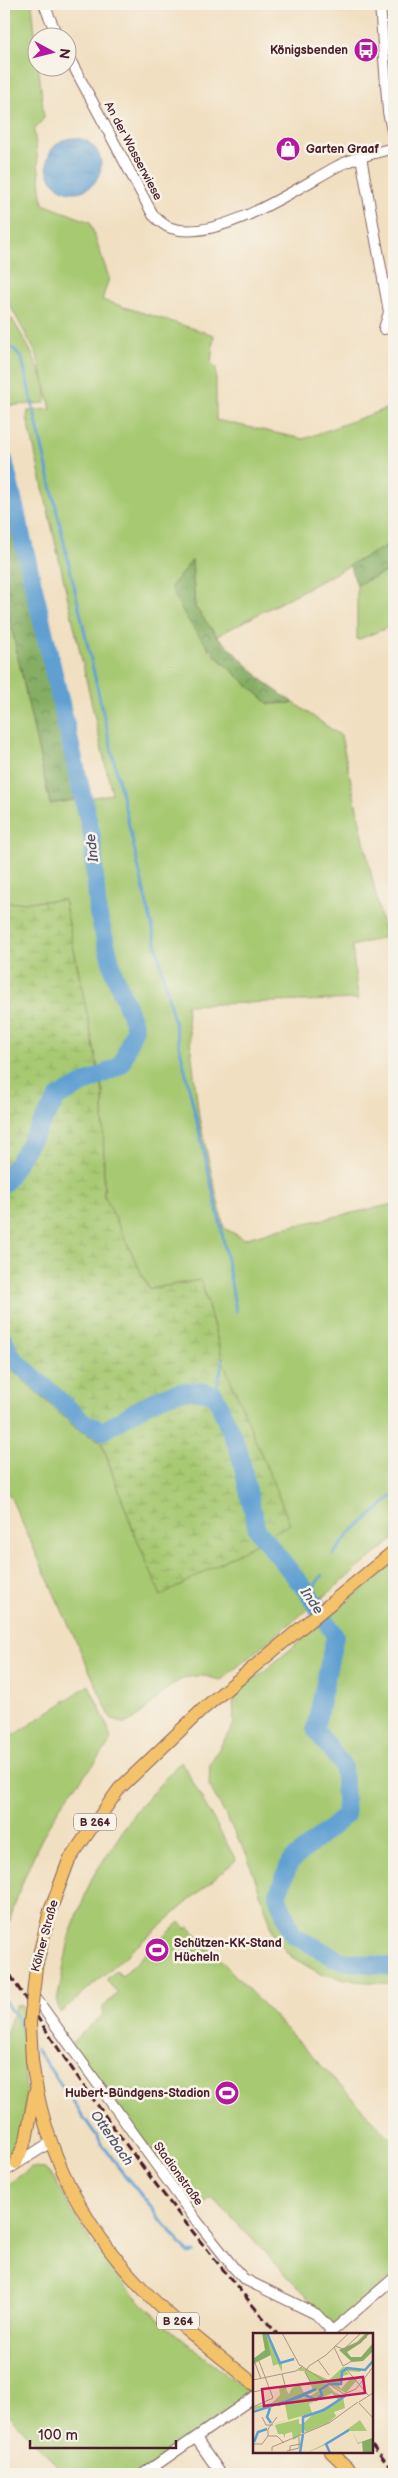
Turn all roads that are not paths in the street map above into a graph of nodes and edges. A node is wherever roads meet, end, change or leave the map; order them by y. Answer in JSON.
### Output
{"nodes":[{"id":1,"x":44,"y":4,"type":"edge"},
{"id":2,"x":380,"y":4,"type":"edge"},
{"id":3,"x":54,"y":28,"type":"edge"},
{"id":4,"x":78,"y":75,"type":"edge"},
{"id":5,"x":394,"y":140,"type":"edge"},
{"id":6,"x":394,"y":148,"type":"edge"},
{"id":7,"x":361,"y":157,"type":"junction"},
{"id":8,"x":384,"y":329,"type":"dead end"},
{"id":9,"x":394,"y":1551,"type":"edge"},
{"id":10,"x":35,"y":1997,"type":"dead end"},
{"id":11,"x":36,"y":2086,"type":"junction"},
{"id":12,"x":51,"y":2142,"type":"junction"},
{"id":13,"x":16,"y":2163,"type":"junction"},
{"id":14,"x":4,"y":2172,"type":"edge"},
{"id":15,"x":394,"y":2278,"type":"edge"},
{"id":16,"x":330,"y":2333,"type":"edge"},
{"id":17,"x":253,"y":2383,"type":"edge"},
{"id":18,"x":253,"y":2398,"type":"edge"},
{"id":19,"x":196,"y":2438,"type":"junction"},
{"id":20,"x":332,"y":2453,"type":"edge"},
{"id":21,"x":144,"y":2474,"type":"edge"},
{"id":22,"x":221,"y":2474,"type":"edge"},
{"id":23,"x":354,"y":2474,"type":"edge"}],
"edges":[{"from":1,"to":3,"type":"street"},
{"from":2,"to":5,"type":"street"},
{"from":4,"to":7,"type":"street","name":"An der Wasserwiese"},
{"from":6,"to":7,"type":"street"},
{"from":7,"to":8,"type":"street"},
{"from":9,"to":11,"type":"main road","name":"Kölner Straße","number":"B 264","bridge":true},
{"from":10,"to":16,"type":"street","name":"Stadionstraße"},
{"from":11,"to":12,"type":"main road","name":"Kölner Straße","number":"B 264"},
{"from":11,"to":13,"type":"main road"},
{"from":12,"to":13,"type":"street"},
{"from":12,"to":17,"type":"main road","name":"Kölner Straße","number":"B 264"},
{"from":13,"to":14,"type":"street"},
{"from":15,"to":16,"type":"street","name":"Stadionstraße"},
{"from":18,"to":19,"type":"street"},
{"from":19,"to":21,"type":"street"},
{"from":19,"to":22,"type":"street"},
{"from":20,"to":23,"type":"main road"}]}
